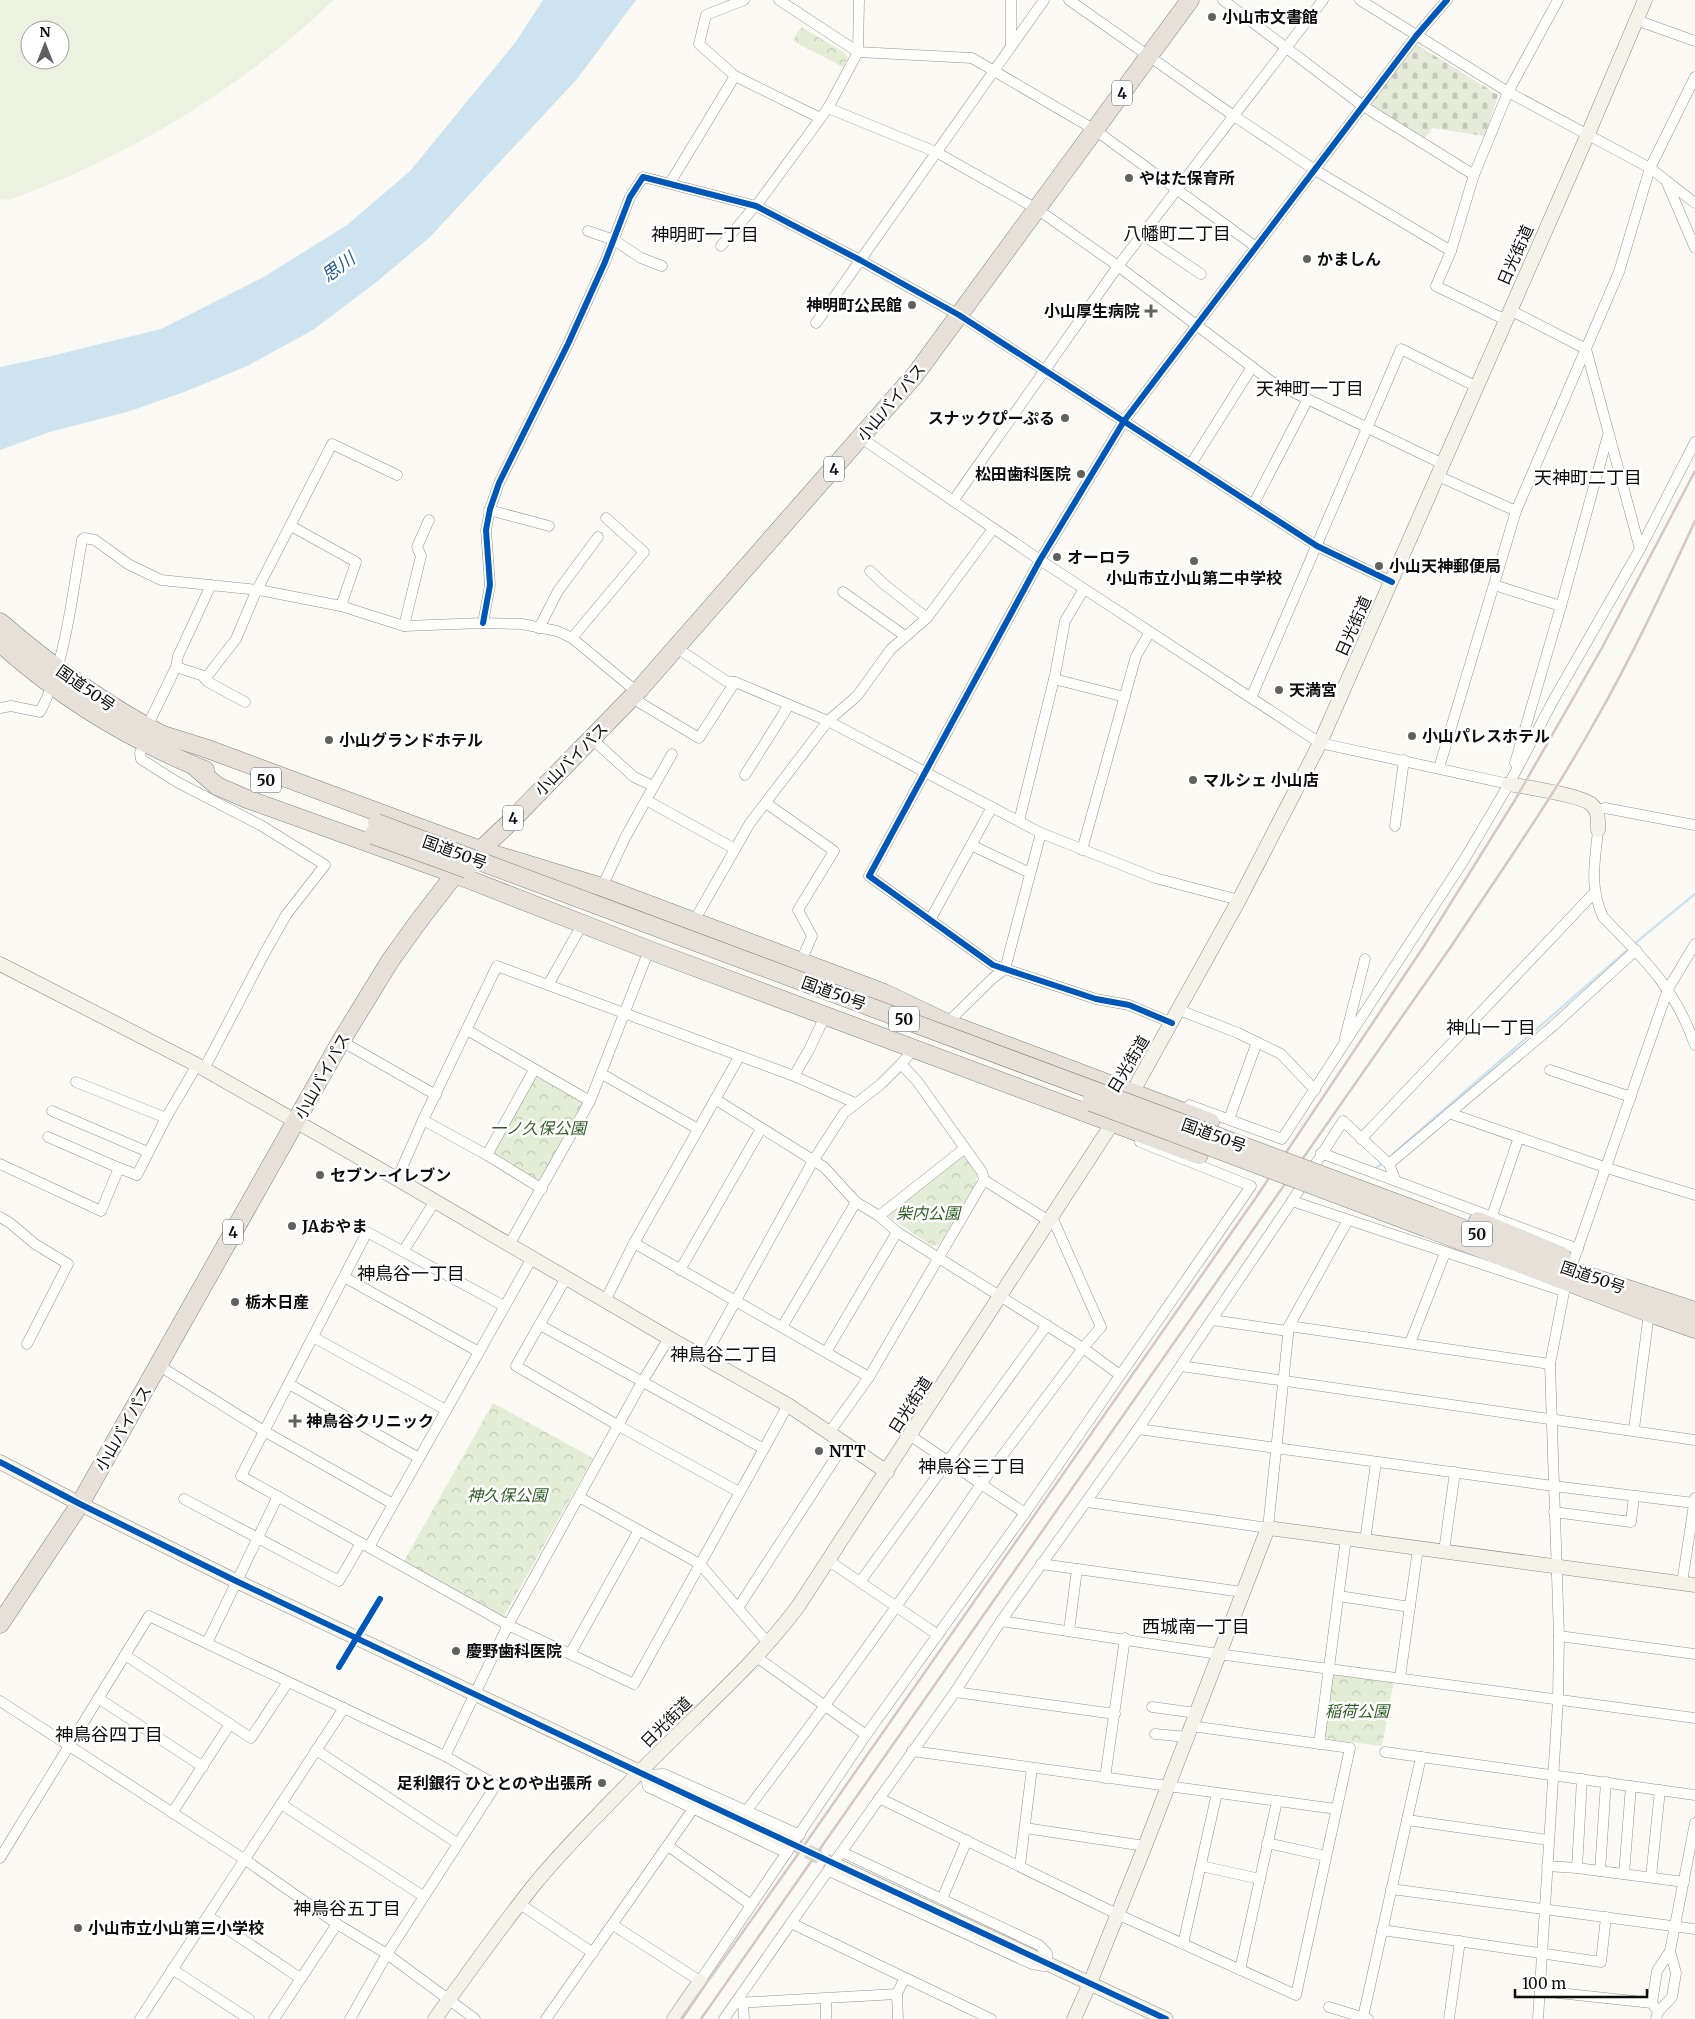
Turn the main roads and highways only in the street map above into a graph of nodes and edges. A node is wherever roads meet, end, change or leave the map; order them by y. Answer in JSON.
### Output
{"nodes":[{"id":1,"x":1190,"y":0,"type":"edge"},
{"id":2,"x":0,"y":622,"type":"edge"},
{"id":3,"x":0,"y":643,"type":"edge"},
{"id":4,"x":54,"y":677,"type":"junction"},
{"id":5,"x":150,"y":734,"type":"junction"},
{"id":6,"x":194,"y":766,"type":"junction"},
{"id":7,"x":375,"y":829,"type":"junction"},
{"id":8,"x":480,"y":850,"type":"junction"},
{"id":9,"x":454,"y":874,"type":"junction"},
{"id":10,"x":1430,"y":1222,"type":"junction"},
{"id":11,"x":1570,"y":1271,"type":"junction"},
{"id":12,"x":1650,"y":1305,"type":"junction"},
{"id":13,"x":1695,"y":1311,"type":"edge"},
{"id":14,"x":1695,"y":1329,"type":"edge"},
{"id":15,"x":0,"y":1624,"type":"edge"}],
"edges":[{"from":1,"to":8,"type":"highway","name":"小山バイパス","number":"4"},
{"from":2,"to":4,"type":"highway","name":"国道50号","number":"50"},
{"from":3,"to":4,"type":"highway","name":"国道50号","number":"50"},
{"from":4,"to":5,"type":"highway","name":"国道50号","number":"50"},
{"from":5,"to":6,"type":"highway","name":"国道50号","number":"50"},
{"from":5,"to":7,"type":"highway","name":"国道50号","number":"50"},
{"from":5,"to":8,"type":"highway"},
{"from":6,"to":7,"type":"highway","name":"国道50号","number":"50"},
{"from":6,"to":9,"type":"highway"},
{"from":7,"to":10,"type":"highway","name":"国道50号","number":"50","bridge":true},
{"from":8,"to":9,"type":"highway","name":"小山バイパス","number":"4"},
{"from":8,"to":10,"type":"highway"},
{"from":9,"to":10,"type":"highway"},
{"from":9,"to":15,"type":"highway","name":"小山バイパス","number":"4"},
{"from":10,"to":11,"type":"highway","name":"国道50号","number":"50"},
{"from":10,"to":11,"type":"highway","name":"国道50号","number":"50"},
{"from":11,"to":12,"type":"highway"},
{"from":12,"to":13,"type":"highway"},
{"from":12,"to":14,"type":"highway"}]}
